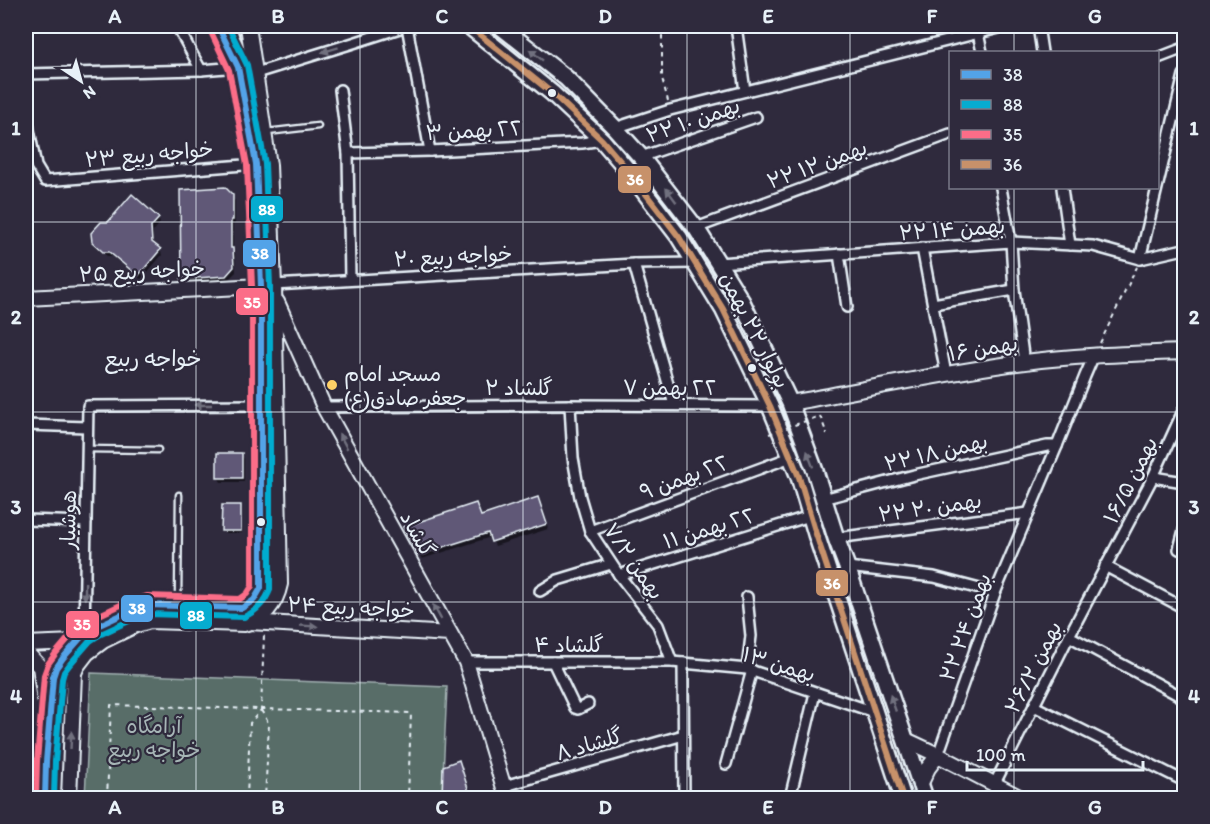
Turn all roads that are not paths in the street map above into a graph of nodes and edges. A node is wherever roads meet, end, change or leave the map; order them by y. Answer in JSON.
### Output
{"nodes":[{"id":1,"x":177,"y":26,"type":"edge"},
{"id":2,"x":218,"y":26,"type":"edge"},
{"id":3,"x":228,"y":26,"type":"edge"},
{"id":4,"x":249,"y":26,"type":"edge"},
{"id":5,"x":407,"y":26,"type":"edge"},
{"id":6,"x":469,"y":26,"type":"edge"},
{"id":7,"x":500,"y":26,"type":"edge"},
{"id":8,"x":736,"y":26,"type":"edge"},
{"id":9,"x":1008,"y":26,"type":"edge"},
{"id":10,"x":1038,"y":26,"type":"edge"},
{"id":11,"x":978,"y":33,"type":"junction"},
{"id":12,"x":1185,"y":48,"type":"edge"},
{"id":13,"x":982,"y":51,"type":"edge"},
{"id":14,"x":1042,"y":51,"type":"edge"},
{"id":15,"x":1159,"y":58,"type":"edge"},
{"id":16,"x":238,"y":68,"type":"junction"},
{"id":17,"x":201,"y":70,"type":"junction"},
{"id":18,"x":256,"y":73,"type":"junction"},
{"id":19,"x":26,"y":74,"type":"edge"},
{"id":20,"x":1185,"y":75,"type":"edge"},
{"id":21,"x":340,"y":90,"type":"dead end"},
{"id":22,"x":745,"y":91,"type":"junction"},
{"id":23,"x":26,"y":114,"type":"edge"},
{"id":24,"x":756,"y":117,"type":"dead end"},
{"id":25,"x":318,"y":126,"type":"dead end"},
{"id":26,"x":615,"y":128,"type":"junction"},
{"id":27,"x":264,"y":132,"type":"junction"},
{"id":28,"x":949,"y":135,"type":"edge"},
{"id":29,"x":602,"y":140,"type":"junction"},
{"id":30,"x":430,"y":151,"type":"junction"},
{"id":31,"x":348,"y":153,"type":"junction"},
{"id":32,"x":641,"y":157,"type":"junction"},
{"id":33,"x":256,"y":164,"type":"junction"},
{"id":34,"x":36,"y":166,"type":"junction"},
{"id":35,"x":26,"y":170,"type":"edge"},
{"id":36,"x":1159,"y":181,"type":"edge"},
{"id":37,"x":1001,"y":189,"type":"edge"},
{"id":38,"x":1062,"y":189,"type":"edge"},
{"id":39,"x":1157,"y":189,"type":"edge"},
{"id":40,"x":696,"y":228,"type":"junction"},
{"id":41,"x":1011,"y":242,"type":"junction"},
{"id":42,"x":1070,"y":245,"type":"junction"},
{"id":43,"x":922,"y":248,"type":"junction"},
{"id":44,"x":1185,"y":249,"type":"edge"},
{"id":45,"x":839,"y":254,"type":"junction"},
{"id":46,"x":1140,"y":259,"type":"junction"},
{"id":47,"x":696,"y":263,"type":"junction"},
{"id":48,"x":718,"y":263,"type":"junction"},
{"id":49,"x":634,"y":264,"type":"junction"},
{"id":50,"x":350,"y":280,"type":"junction"},
{"id":51,"x":270,"y":289,"type":"junction"},
{"id":52,"x":1014,"y":290,"type":"junction"},
{"id":53,"x":26,"y":298,"type":"edge"},
{"id":54,"x":933,"y":304,"type":"junction"},
{"id":55,"x":847,"y":307,"type":"dead end"},
{"id":56,"x":1185,"y":352,"type":"edge"},
{"id":57,"x":1094,"y":355,"type":"junction"},
{"id":58,"x":1024,"y":362,"type":"junction"},
{"id":59,"x":946,"y":374,"type":"junction"},
{"id":60,"x":790,"y":403,"type":"junction"},
{"id":61,"x":262,"y":405,"type":"junction"},
{"id":62,"x":570,"y":405,"type":"junction"},
{"id":63,"x":674,"y":405,"type":"junction"},
{"id":64,"x":770,"y":406,"type":"junction"},
{"id":65,"x":324,"y":407,"type":"junction"},
{"id":66,"x":1185,"y":409,"type":"edge"},
{"id":67,"x":26,"y":425,"type":"edge"},
{"id":68,"x":87,"y":428,"type":"junction"},
{"id":69,"x":1057,"y":446,"type":"junction"},
{"id":70,"x":87,"y":449,"type":"junction"},
{"id":71,"x":158,"y":450,"type":"dead end"},
{"id":72,"x":791,"y":457,"type":"junction"},
{"id":73,"x":1153,"y":477,"type":"junction"},
{"id":74,"x":1185,"y":482,"type":"edge"},
{"id":75,"x":179,"y":495,"type":"dead end"},
{"id":76,"x":823,"y":499,"type":"junction"},
{"id":77,"x":1029,"y":513,"type":"junction"},
{"id":78,"x":810,"y":516,"type":"junction"},
{"id":79,"x":26,"y":520,"type":"edge"},
{"id":80,"x":86,"y":522,"type":"junction"},
{"id":81,"x":1185,"y":530,"type":"edge"},
{"id":82,"x":590,"y":531,"type":"junction"},
{"id":83,"x":836,"y":538,"type":"junction"},
{"id":84,"x":1185,"y":551,"type":"edge"},
{"id":85,"x":611,"y":564,"type":"junction"},
{"id":86,"x":847,"y":567,"type":"junction"},
{"id":87,"x":1105,"y":567,"type":"junction"},
{"id":88,"x":619,"y":575,"type":"junction"},
{"id":89,"x":540,"y":591,"type":"dead end"},
{"id":90,"x":995,"y":593,"type":"junction"},
{"id":91,"x":747,"y":597,"type":"dead end"},
{"id":92,"x":178,"y":606,"type":"junction"},
{"id":93,"x":1185,"y":608,"type":"edge"},
{"id":94,"x":257,"y":623,"type":"junction"},
{"id":95,"x":450,"y":634,"type":"junction"},
{"id":96,"x":1069,"y":636,"type":"junction"},
{"id":97,"x":80,"y":638,"type":"junction"},
{"id":98,"x":26,"y":644,"type":"edge"},
{"id":99,"x":26,"y":652,"type":"edge"},
{"id":100,"x":87,"y":653,"type":"junction"},
{"id":101,"x":466,"y":662,"type":"junction"},
{"id":102,"x":553,"y":662,"type":"junction"},
{"id":103,"x":677,"y":662,"type":"junction"},
{"id":104,"x":749,"y":670,"type":"junction"},
{"id":105,"x":814,"y":693,"type":"junction"},
{"id":106,"x":1185,"y":698,"type":"edge"},
{"id":107,"x":588,"y":704,"type":"dead end"},
{"id":108,"x":1034,"y":706,"type":"junction"},
{"id":109,"x":874,"y":712,"type":"junction"},
{"id":110,"x":48,"y":735,"type":"junction"},
{"id":111,"x":683,"y":738,"type":"junction"},
{"id":112,"x":906,"y":740,"type":"junction"},
{"id":113,"x":938,"y":755,"type":"junction"},
{"id":114,"x":26,"y":761,"type":"edge"},
{"id":115,"x":46,"y":762,"type":"junction"},
{"id":116,"x":726,"y":764,"type":"dead end"},
{"id":117,"x":1185,"y":781,"type":"edge"},
{"id":118,"x":994,"y":785,"type":"junction"},
{"id":119,"x":505,"y":792,"type":"edge"},
{"id":120,"x":923,"y":792,"type":"edge"},
{"id":121,"x":45,"y":798,"type":"edge"},
{"id":122,"x":69,"y":798,"type":"edge"},
{"id":123,"x":684,"y":798,"type":"edge"},
{"id":124,"x":790,"y":798,"type":"edge"},
{"id":125,"x":903,"y":798,"type":"edge"},
{"id":126,"x":1021,"y":798,"type":"edge"}],
"edges":[{"from":1,"to":17,"type":"street"},
{"from":2,"to":16,"type":"street"},
{"from":3,"to":16,"type":"main road"},
{"from":4,"to":18,"type":"street"},
{"from":5,"to":18,"type":"street","one_way":true},
{"from":5,"to":30,"type":"street"},
{"from":6,"to":29,"type":"main road","name":"بولوار ۲۲ بهمن"},
{"from":26,"to":7,"type":"main road","name":"بولوار ۲۲ بهمن","one_way":true},
{"from":8,"to":22,"type":"street"},
{"from":9,"to":11,"type":"street"},
{"from":10,"to":14,"type":"street"},
{"from":11,"to":13,"type":"street"},
{"from":11,"to":22,"type":"street"},
{"from":12,"to":15,"type":"street"},
{"from":16,"to":17,"type":"street"},
{"from":16,"to":33,"type":"street"},
{"from":17,"to":19,"type":"street"},
{"from":18,"to":27,"type":"street"},
{"from":20,"to":36,"type":"street"},
{"from":21,"to":31,"type":"street"},
{"from":22,"to":26,"type":"street"},
{"from":23,"to":34,"type":"street"},
{"from":24,"to":32,"type":"street","name":"۲۲ بهمن ۱۰"},
{"from":25,"to":27,"type":"lane"},
{"from":26,"to":32,"type":"main road","name":"بولوار ۲۲ بهمن"},
{"from":27,"to":51,"type":"street"},
{"from":28,"to":40,"type":"street","name":"۲۲ بهمن ۱۲"},
{"from":29,"to":30,"type":"street","name":"٢٢ بهمن ۳"},
{"from":29,"to":47,"type":"main road","name":"بولوار ۲۲ بهمن"},
{"from":30,"to":31,"type":"street","name":"٢٢ بهمن ۳"},
{"from":31,"to":50,"type":"street"},
{"from":40,"to":32,"type":"main road","name":"بولوار ۲۲ بهمن","one_way":true},
{"from":33,"to":34,"type":"street","name":"خواجه ربیع ۲۳"},
{"from":33,"to":51,"type":"street"},
{"from":34,"to":35,"type":"street"},
{"from":37,"to":41,"type":"street"},
{"from":38,"to":42,"type":"street"},
{"from":39,"to":46,"type":"street"},
{"from":40,"to":48,"type":"main road","name":"بولوار ۲۲ بهمن"},
{"from":41,"to":42,"type":"street","name":"۲۲ بهمن ۱۴"},
{"from":41,"to":43,"type":"street","name":"۲۲ بهمن ۱۴"},
{"from":41,"to":52,"type":"street"},
{"from":42,"to":46,"type":"street","name":"۲۲ بهمن ۱۴"},
{"from":43,"to":45,"type":"street","name":"۲۲ بهمن ۱۴"},
{"from":43,"to":54,"type":"street"},
{"from":44,"to":46,"type":"street","name":"۲۲ بهمن ۱۴"},
{"from":45,"to":48,"type":"street","name":"۲۲ بهمن ۱۴"},
{"from":45,"to":55,"type":"street"},
{"from":47,"to":49,"type":"street","name":"خواجه ربیع ۲۰"},
{"from":47,"to":64,"type":"main road","name":"بولوار ۲۲ بهمن"},
{"from":48,"to":60,"type":"main road","name":"بولوار ۲۲ بهمن"},
{"from":49,"to":50,"type":"street","name":"خواجه ربیع ۲۰"},
{"from":49,"to":63,"type":"street"},
{"from":50,"to":51,"type":"street","name":"خواجه ربیع ۲۰"},
{"from":51,"to":53,"type":"street","name":"خواجه ربیع ۲۵"},
{"from":51,"to":61,"type":"street"},
{"from":51,"to":65,"type":"street","name":"گلشاد"},
{"from":51,"to":94,"type":"street"},
{"from":52,"to":54,"type":"street"},
{"from":52,"to":58,"type":"street"},
{"from":54,"to":59,"type":"street"},
{"from":56,"to":57,"type":"street","name":"بهمن ۱۶"},
{"from":57,"to":58,"type":"street","name":"بهمن ۱۶"},
{"from":57,"to":69,"type":"street","name":"۲۲ بهمن ۲۴"},
{"from":58,"to":59,"type":"street","name":"بهمن ۱۶"},
{"from":59,"to":60,"type":"street","name":"بهمن ۱۶"},
{"from":76,"to":60,"type":"main road","name":"بولوار ۲۲ بهمن","one_way":true},
{"from":61,"to":68,"type":"street","name":"هوشیار","one_way":true},
{"from":61,"to":92,"type":"street"},
{"from":62,"to":63,"type":"street","name":"٢٢ بهمن ٧"},
{"from":62,"to":65,"type":"street","name":"گلشاد ۲"},
{"from":62,"to":82,"type":"street","name":"بهمن ۷/۲"},
{"from":63,"to":64,"type":"street","name":"٢٢ بهمن ٧"},
{"from":64,"to":72,"type":"main road","name":"بولوار ۲۲ بهمن"},
{"from":95,"to":65,"type":"street","name":"گلشاد","one_way":true},
{"from":66,"to":73,"type":"street","name":"بهمن ۱۶/۵"},
{"from":67,"to":68,"type":"street"},
{"from":68,"to":70,"type":"street","name":"هوشیار"},
{"from":69,"to":76,"type":"street","name":"۲۲ بهمن ۱۸"},
{"from":69,"to":77,"type":"street","name":"۲۲ بهمن ۲۴"},
{"from":70,"to":71,"type":"lane"},
{"from":70,"to":80,"type":"street","name":"هوشیار"},
{"from":72,"to":78,"type":"main road","name":"بولوار ۲۲ بهمن"},
{"from":72,"to":82,"type":"street","name":"٢٢ بهمن ۹"},
{"from":73,"to":74,"type":"street"},
{"from":73,"to":87,"type":"street","name":"بهمن ۱۶/۵"},
{"from":75,"to":92,"type":"lane"},
{"from":76,"to":83,"type":"main road","name":"بولوار ۲۲ بهمن"},
{"from":77,"to":83,"type":"street","name":"۲۲ بهمن ۲۰"},
{"from":77,"to":90,"type":"street","name":"۲۲ بهمن ۲۴"},
{"from":78,"to":88,"type":"street","name":"٢٢ بهمن ١١"},
{"from":78,"to":109,"type":"main road","name":"بولوار ۲۲ بهمن"},
{"from":79,"to":80,"type":"street"},
{"from":80,"to":97,"type":"street","name":"هوشیار","one_way":true},
{"from":81,"to":84,"type":"street"},
{"from":82,"to":85,"type":"street","name":"بهمن ۷/۲"},
{"from":83,"to":86,"type":"main road","name":"بولوار ۲۲ بهمن"},
{"from":85,"to":88,"type":"street","name":"بهمن ۷/۲"},
{"from":85,"to":89,"type":"street"},
{"from":86,"to":90,"type":"street"},
{"from":112,"to":86,"type":"main road","name":"بولوار ۲۲ بهمن","one_way":true},
{"from":87,"to":93,"type":"street"},
{"from":87,"to":96,"type":"street","name":"بهمن ۲۶/۲"},
{"from":88,"to":103,"type":"street","name":"بهمن ۷/۲"},
{"from":90,"to":113,"type":"street","name":"۲۲ بهمن ۲۴"},
{"from":91,"to":104,"type":"street"},
{"from":92,"to":97,"type":"street"},
{"from":94,"to":95,"type":"street","name":"خواجه ربیع ۲۴","one_way":true},
{"from":94,"to":100,"type":"street","name":"خواجه ربیع ۲۴"},
{"from":95,"to":101,"type":"street","name":"گلشاد"},
{"from":96,"to":106,"type":"street"},
{"from":96,"to":108,"type":"street","name":"بهمن ۲۶/۲"},
{"from":97,"to":98,"type":"street"},
{"from":97,"to":100,"type":"street"},
{"from":97,"to":110,"type":"street"},
{"from":99,"to":110,"type":"street"},
{"from":122,"to":100,"type":"street","one_way":true},
{"from":101,"to":102,"type":"street","name":"گلشاد ۴"},
{"from":101,"to":119,"type":"street","name":"گلشاد"},
{"from":102,"to":103,"type":"street","name":"گلشاد ۴"},
{"from":102,"to":107,"type":"street"},
{"from":103,"to":104,"type":"street","name":"بهمن ۱۳"},
{"from":103,"to":111,"type":"street","name":"بهمن ۷/۲"},
{"from":104,"to":105,"type":"street","name":"بهمن ۱۳"},
{"from":104,"to":116,"type":"street"},
{"from":105,"to":109,"type":"street","name":"بهمن ۱۳"},
{"from":105,"to":124,"type":"street"},
{"from":108,"to":117,"type":"street"},
{"from":108,"to":118,"type":"street","name":"بهمن ۲۶/۲"},
{"from":109,"to":125,"type":"main road","name":"بولوار ۲۲ بهمن"},
{"from":110,"to":115,"type":"street"},
{"from":111,"to":119,"type":"street","name":"گلشاد ۸"},
{"from":111,"to":123,"type":"street","name":"بهمن ۷/۲"},
{"from":112,"to":113,"type":"street"},
{"from":112,"to":120,"type":"main road","name":"بولوار ۲۲ بهمن"},
{"from":113,"to":118,"type":"street"},
{"from":113,"to":120,"type":"street"},
{"from":114,"to":115,"type":"lane"},
{"from":115,"to":121,"type":"street"},
{"from":118,"to":126,"type":"street"}]}
